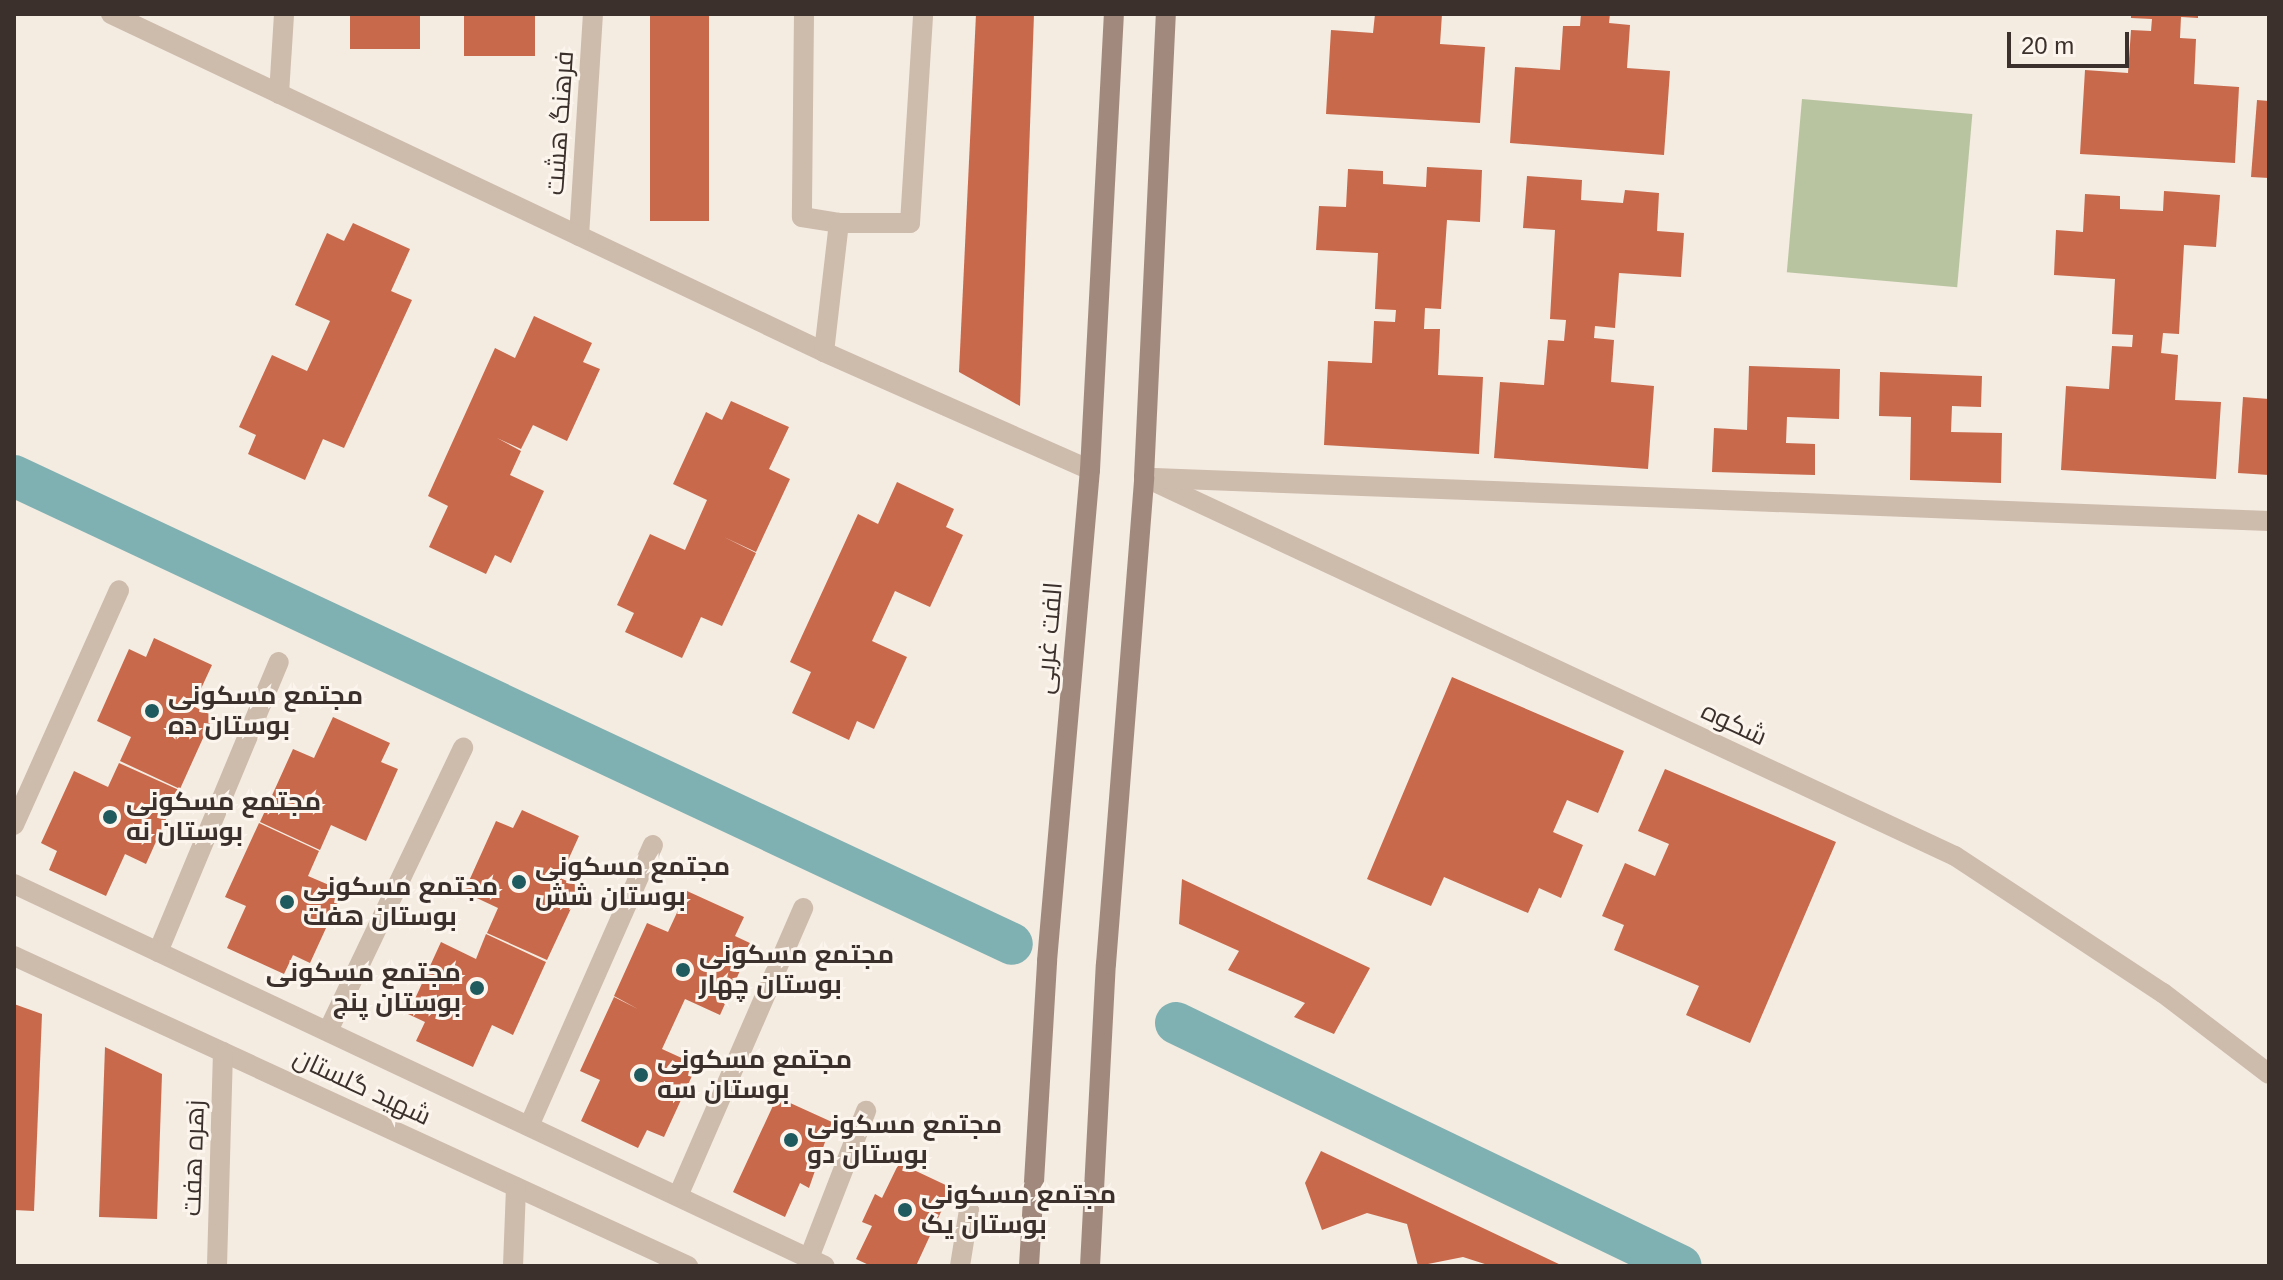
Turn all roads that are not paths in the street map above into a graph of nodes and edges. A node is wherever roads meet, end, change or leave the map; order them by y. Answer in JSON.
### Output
{"nodes":[{"id":1,"x":111,"y":14,"type":"edge"},
{"id":2,"x":284,"y":14,"type":"edge"},
{"id":3,"x":593,"y":14,"type":"edge"},
{"id":4,"x":804,"y":14,"type":"edge"},
{"id":5,"x":923,"y":14,"type":"edge"},
{"id":6,"x":1114,"y":14,"type":"edge"},
{"id":7,"x":1166,"y":14,"type":"edge"},
{"id":8,"x":279,"y":94,"type":"junction"},
{"id":9,"x":839,"y":223,"type":"junction"},
{"id":10,"x":579,"y":236,"type":"junction"},
{"id":11,"x":824,"y":352,"type":"junction"},
{"id":12,"x":1090,"y":470,"type":"junction"},
{"id":13,"x":1144,"y":477,"type":"junction"},
{"id":14,"x":2269,"y":521,"type":"edge"},
{"id":15,"x":119,"y":590,"type":"dead end"},
{"id":16,"x":279,"y":662,"type":"dead end"},
{"id":17,"x":463,"y":748,"type":"dead end"},
{"id":18,"x":14,"y":825,"type":"edge"},
{"id":19,"x":653,"y":845,"type":"dead end"},
{"id":20,"x":14,"y":884,"type":"edge"},
{"id":21,"x":803,"y":908,"type":"dead end"},
{"id":22,"x":158,"y":952,"type":"junction"},
{"id":23,"x":14,"y":956,"type":"edge"},
{"id":24,"x":328,"y":1031,"type":"junction"},
{"id":25,"x":223,"y":1052,"type":"junction"},
{"id":26,"x":2269,"y":1074,"type":"edge"},
{"id":27,"x":866,"y":1111,"type":"dead end"},
{"id":28,"x":529,"y":1126,"type":"junction"},
{"id":29,"x":516,"y":1187,"type":"junction"},
{"id":30,"x":678,"y":1196,"type":"junction"},
{"id":31,"x":969,"y":1210,"type":"dead end"},
{"id":32,"x":820,"y":1264,"type":"edge"},
{"id":33,"x":217,"y":1266,"type":"edge"},
{"id":34,"x":513,"y":1266,"type":"edge"},
{"id":35,"x":688,"y":1266,"type":"edge"},
{"id":36,"x":960,"y":1266,"type":"edge"},
{"id":37,"x":1029,"y":1266,"type":"edge"},
{"id":38,"x":1090,"y":1266,"type":"edge"}],
"edges":[{"from":1,"to":8,"type":"street"},
{"from":2,"to":8,"type":"street"},
{"from":3,"to":10,"type":"street","name":"فرهنگ هشت"},
{"from":4,"to":9,"type":"street"},
{"from":5,"to":9,"type":"street"},
{"from":6,"to":12,"type":"main road","name":"الفت غربی"},
{"from":7,"to":13,"type":"main road"},
{"from":8,"to":10,"type":"street"},
{"from":9,"to":11,"type":"street"},
{"from":10,"to":11,"type":"street"},
{"from":11,"to":12,"type":"street"},
{"from":12,"to":37,"type":"main road","name":"الفت غربی"},
{"from":13,"to":14,"type":"street"},
{"from":13,"to":26,"type":"street","name":"شکوه"},
{"from":13,"to":38,"type":"main road"},
{"from":15,"to":18,"type":"street"},
{"from":16,"to":22,"type":"street"},
{"from":17,"to":24,"type":"street"},
{"from":19,"to":28,"type":"street"},
{"from":20,"to":22,"type":"street"},
{"from":21,"to":30,"type":"street"},
{"from":22,"to":24,"type":"street"},
{"from":23,"to":25,"type":"street","name":"شهید گلستان"},
{"from":24,"to":28,"type":"street"},
{"from":25,"to":29,"type":"street","name":"شهید گلستان"},
{"from":25,"to":33,"type":"street","name":"زهره هفت"},
{"from":27,"to":32,"type":"street"},
{"from":28,"to":30,"type":"street"},
{"from":29,"to":34,"type":"street"},
{"from":29,"to":35,"type":"street","name":"شهید گلستان"},
{"from":30,"to":32,"type":"street"},
{"from":31,"to":36,"type":"street"}]}
